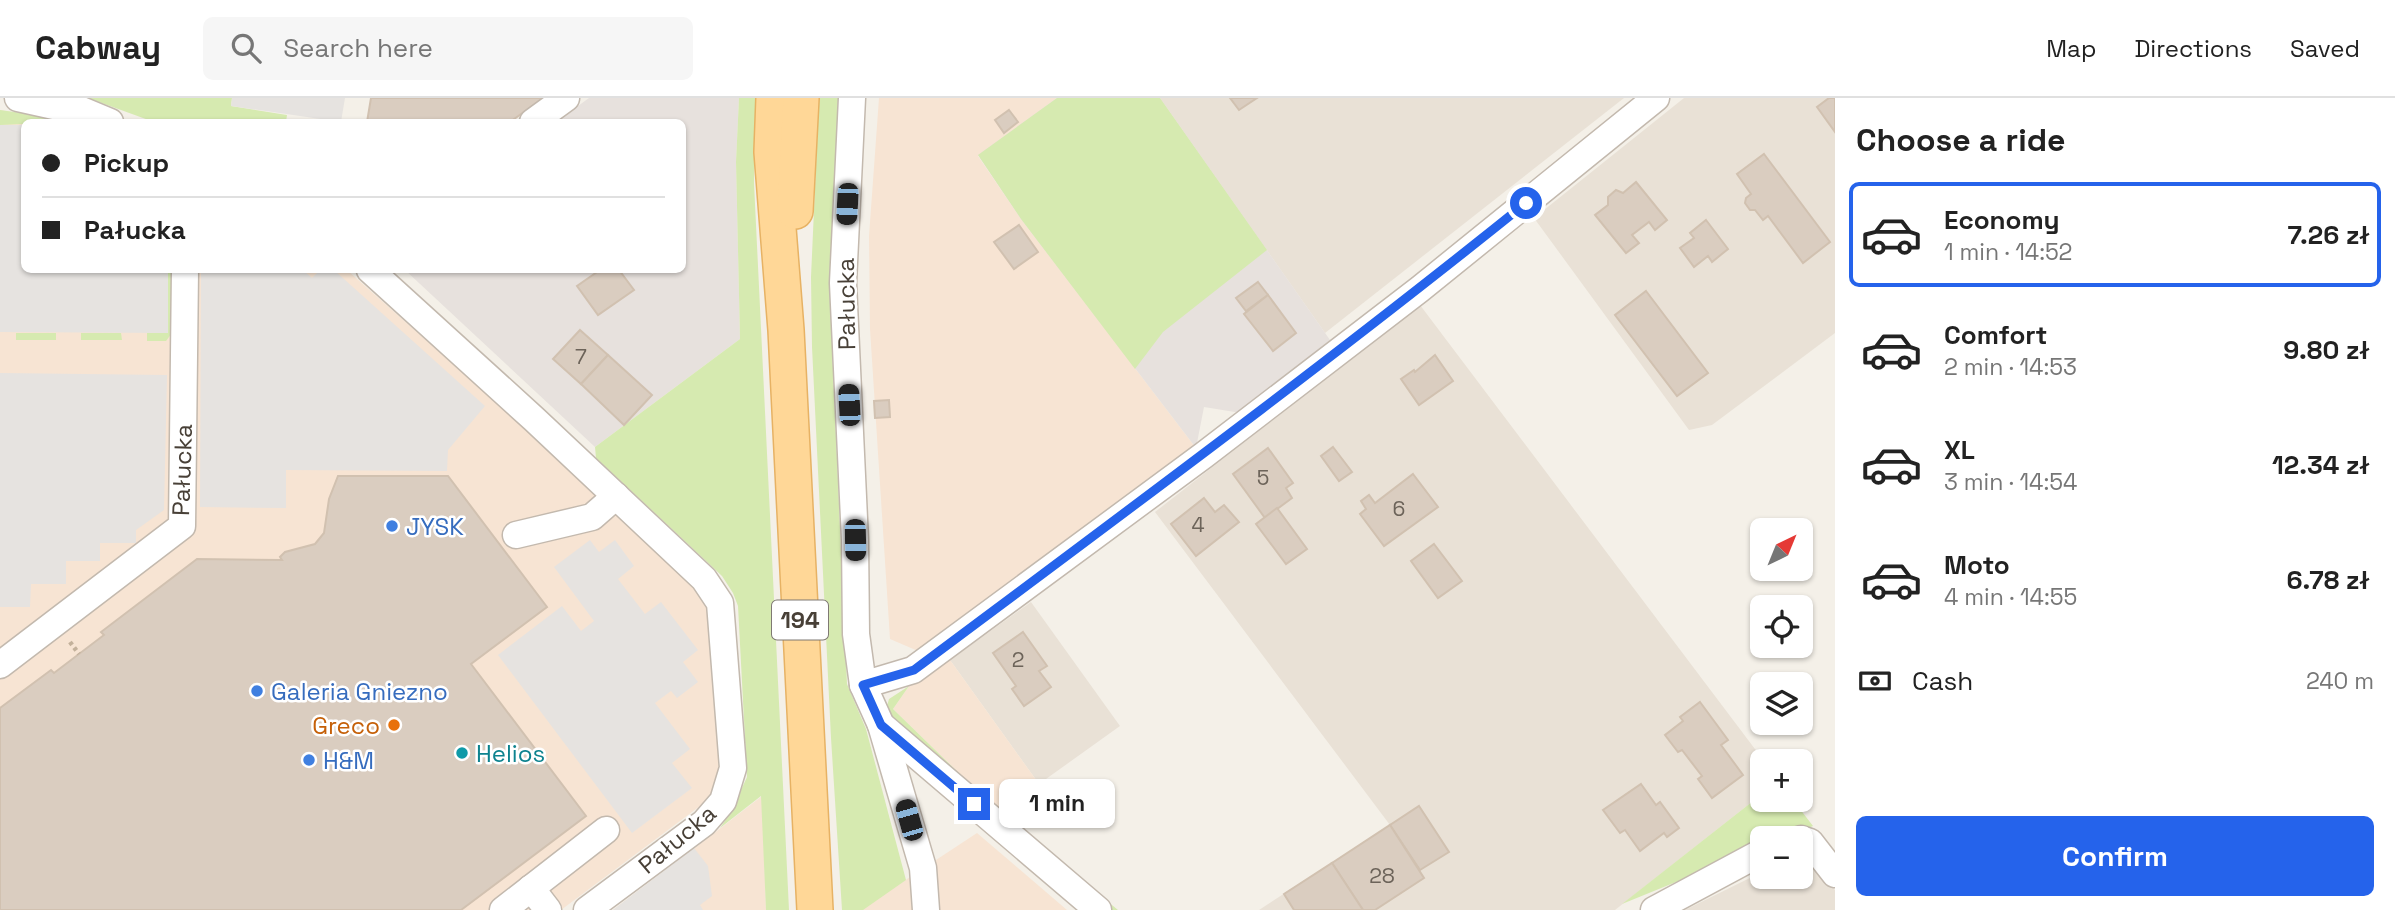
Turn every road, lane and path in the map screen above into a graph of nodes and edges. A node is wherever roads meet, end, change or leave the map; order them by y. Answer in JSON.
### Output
{"nodes":[{"id":1,"x":18,"y":98,"type":"edge"},
{"id":2,"x":57,"y":98,"type":"edge"},
{"id":3,"x":566,"y":98,"type":"edge"},
{"id":4,"x":774,"y":98,"type":"edge"},
{"id":5,"x":801,"y":98,"type":"edge"},
{"id":6,"x":852,"y":98,"type":"edge"},
{"id":7,"x":1656,"y":98,"type":"edge"},
{"id":8,"x":81,"y":111,"type":"junction"},
{"id":9,"x":102,"y":119,"type":"edge"},
{"id":10,"x":537,"y":119,"type":"edge"},
{"id":11,"x":185,"y":273,"type":"edge"},
{"id":12,"x":373,"y":273,"type":"edge"},
{"id":13,"x":786,"y":330,"type":"junction"},
{"id":14,"x":616,"y":496,"type":"junction"},
{"id":15,"x":516,"y":535,"type":"dead end"},
{"id":16,"x":0,"y":665,"type":"edge"},
{"id":17,"x":863,"y":685,"type":"junction"},
{"id":18,"x":881,"y":725,"type":"junction"},
{"id":19,"x":606,"y":830,"type":"dead end"},
{"id":20,"x":1813,"y":846,"type":"edge"},
{"id":21,"x":1750,"y":858,"type":"edge"},
{"id":22,"x":1835,"y":874,"type":"edge"},
{"id":23,"x":531,"y":888,"type":"junction"},
{"id":24,"x":503,"y":910,"type":"edge"},
{"id":25,"x":548,"y":910,"type":"edge"},
{"id":26,"x":587,"y":910,"type":"edge"},
{"id":27,"x":815,"y":910,"type":"edge"},
{"id":28,"x":926,"y":910,"type":"edge"},
{"id":29,"x":1098,"y":910,"type":"edge"},
{"id":30,"x":1654,"y":910,"type":"edge"}],
"edges":[{"from":1,"to":8,"type":"street"},
{"from":2,"to":8,"type":"street"},
{"from":3,"to":10,"type":"street"},
{"from":4,"to":13,"type":"main road","number":"194"},
{"from":5,"to":13,"type":"main road","number":"194"},
{"from":6,"to":17,"type":"street","name":"Pałucka"},
{"from":7,"to":17,"type":"street"},
{"from":8,"to":9,"type":"street"},
{"from":11,"to":16,"type":"street","name":"Pałucka"},
{"from":12,"to":14,"type":"street","name":"Pałucka"},
{"from":13,"to":27,"type":"main road","number":"194"},
{"from":14,"to":15,"type":"street"},
{"from":14,"to":26,"type":"street","name":"Pałucka"},
{"from":17,"to":18,"type":"street","name":"Pałucka"},
{"from":18,"to":28,"type":"street"},
{"from":18,"to":29,"type":"street","name":"Pałucka"},
{"from":19,"to":23,"type":"street"},
{"from":20,"to":22,"type":"street"},
{"from":21,"to":30,"type":"street"},
{"from":23,"to":24,"type":"street"},
{"from":23,"to":25,"type":"street"}]}
